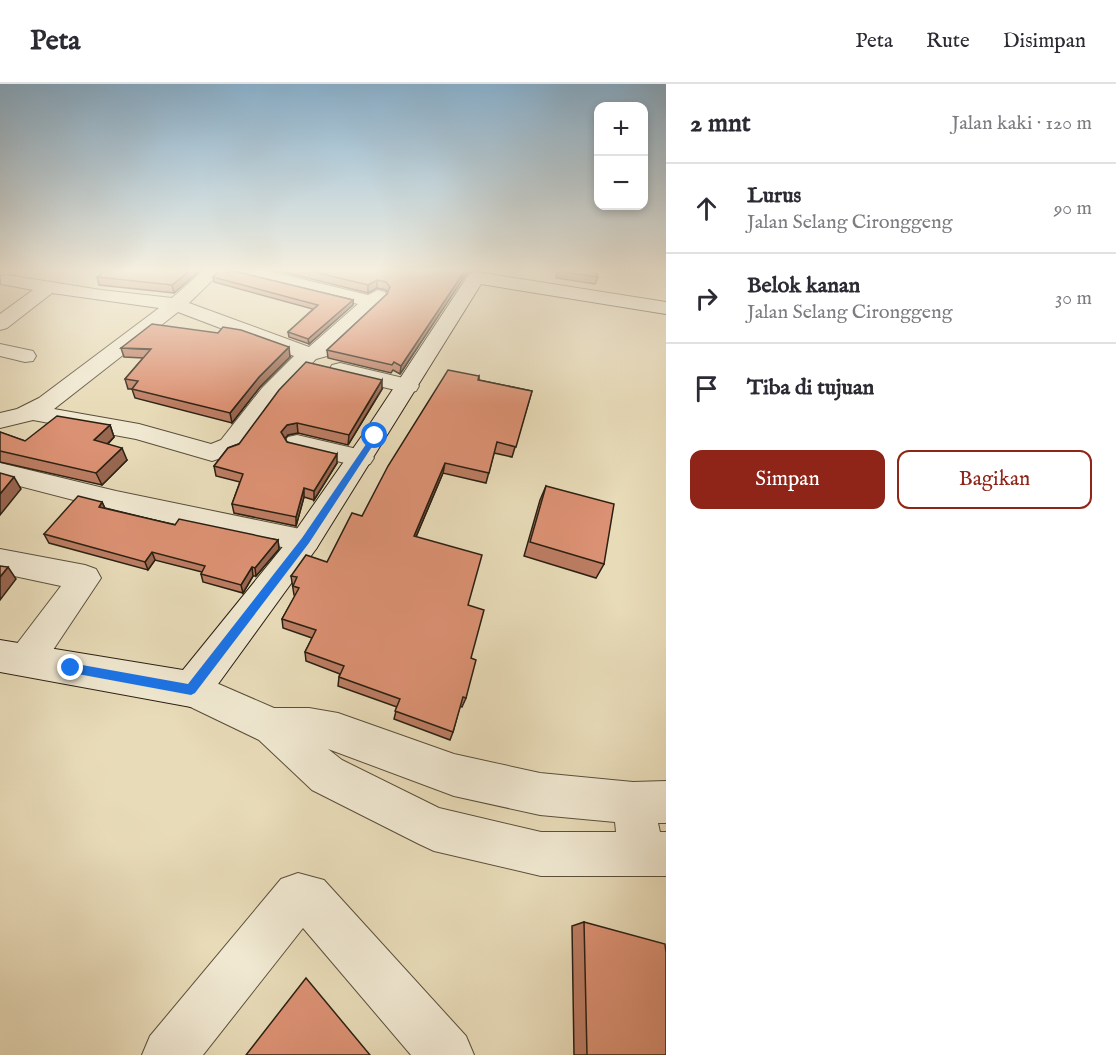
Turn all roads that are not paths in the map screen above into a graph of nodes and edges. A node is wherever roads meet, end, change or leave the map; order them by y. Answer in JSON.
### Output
{"nodes":[{"id":1,"x":13,"y":314,"type":"edge"},
{"id":2,"x":162,"y":314,"type":"edge"},
{"id":3,"x":200,"y":314,"type":"edge"},
{"id":4,"x":359,"y":314,"type":"edge"},
{"id":5,"x":450,"y":314,"type":"edge"},
{"id":6,"x":0,"y":324,"type":"edge"},
{"id":7,"x":0,"y":350,"type":"edge"},
{"id":8,"x":25,"y":356,"type":"dead end"},
{"id":9,"x":304,"y":358,"type":"junction"},
{"id":10,"x":408,"y":386,"type":"junction"},
{"id":11,"x":31,"y":412,"type":"junction"},
{"id":12,"x":0,"y":421,"type":"edge"},
{"id":13,"x":297,"y":443,"type":"edge"},
{"id":14,"x":361,"y":458,"type":"junction"},
{"id":15,"x":0,"y":472,"type":"edge"},
{"id":16,"x":305,"y":541,"type":"junction"},
{"id":17,"x":0,"y":561,"type":"edge"},
{"id":18,"x":13,"y":658,"type":"edge"},
{"id":19,"x":191,"y":689,"type":"junction"},
{"id":20,"x":273,"y":727,"type":"junction"},
{"id":21,"x":650,"y":802,"type":"edge"},
{"id":22,"x":654,"y":854,"type":"edge"},
{"id":23,"x":168,"y":1055,"type":"edge"},
{"id":24,"x":447,"y":1055,"type":"edge"}],
"edges":[{"from":1,"to":6,"type":"street"},
{"from":2,"to":11,"type":"street"},
{"from":3,"to":9,"type":"street"},
{"from":4,"to":9,"type":"street"},
{"from":5,"to":10,"type":"street"},
{"from":7,"to":8,"type":"street"},
{"from":9,"to":10,"type":"street"},
{"from":9,"to":11,"type":"street"},
{"from":10,"to":14,"type":"street"},
{"from":11,"to":12,"type":"street"},
{"from":13,"to":14,"type":"street"},
{"from":14,"to":16,"type":"street"},
{"from":15,"to":16,"type":"street"},
{"from":16,"to":19,"type":"street"},
{"from":17,"to":18,"type":"street"},
{"from":18,"to":19,"type":"street"},
{"from":19,"to":20,"type":"street"},
{"from":20,"to":21,"type":"street"},
{"from":20,"to":22,"type":"street"},
{"from":21,"to":22,"type":"street"},
{"from":23,"to":24,"type":"street"}]}
